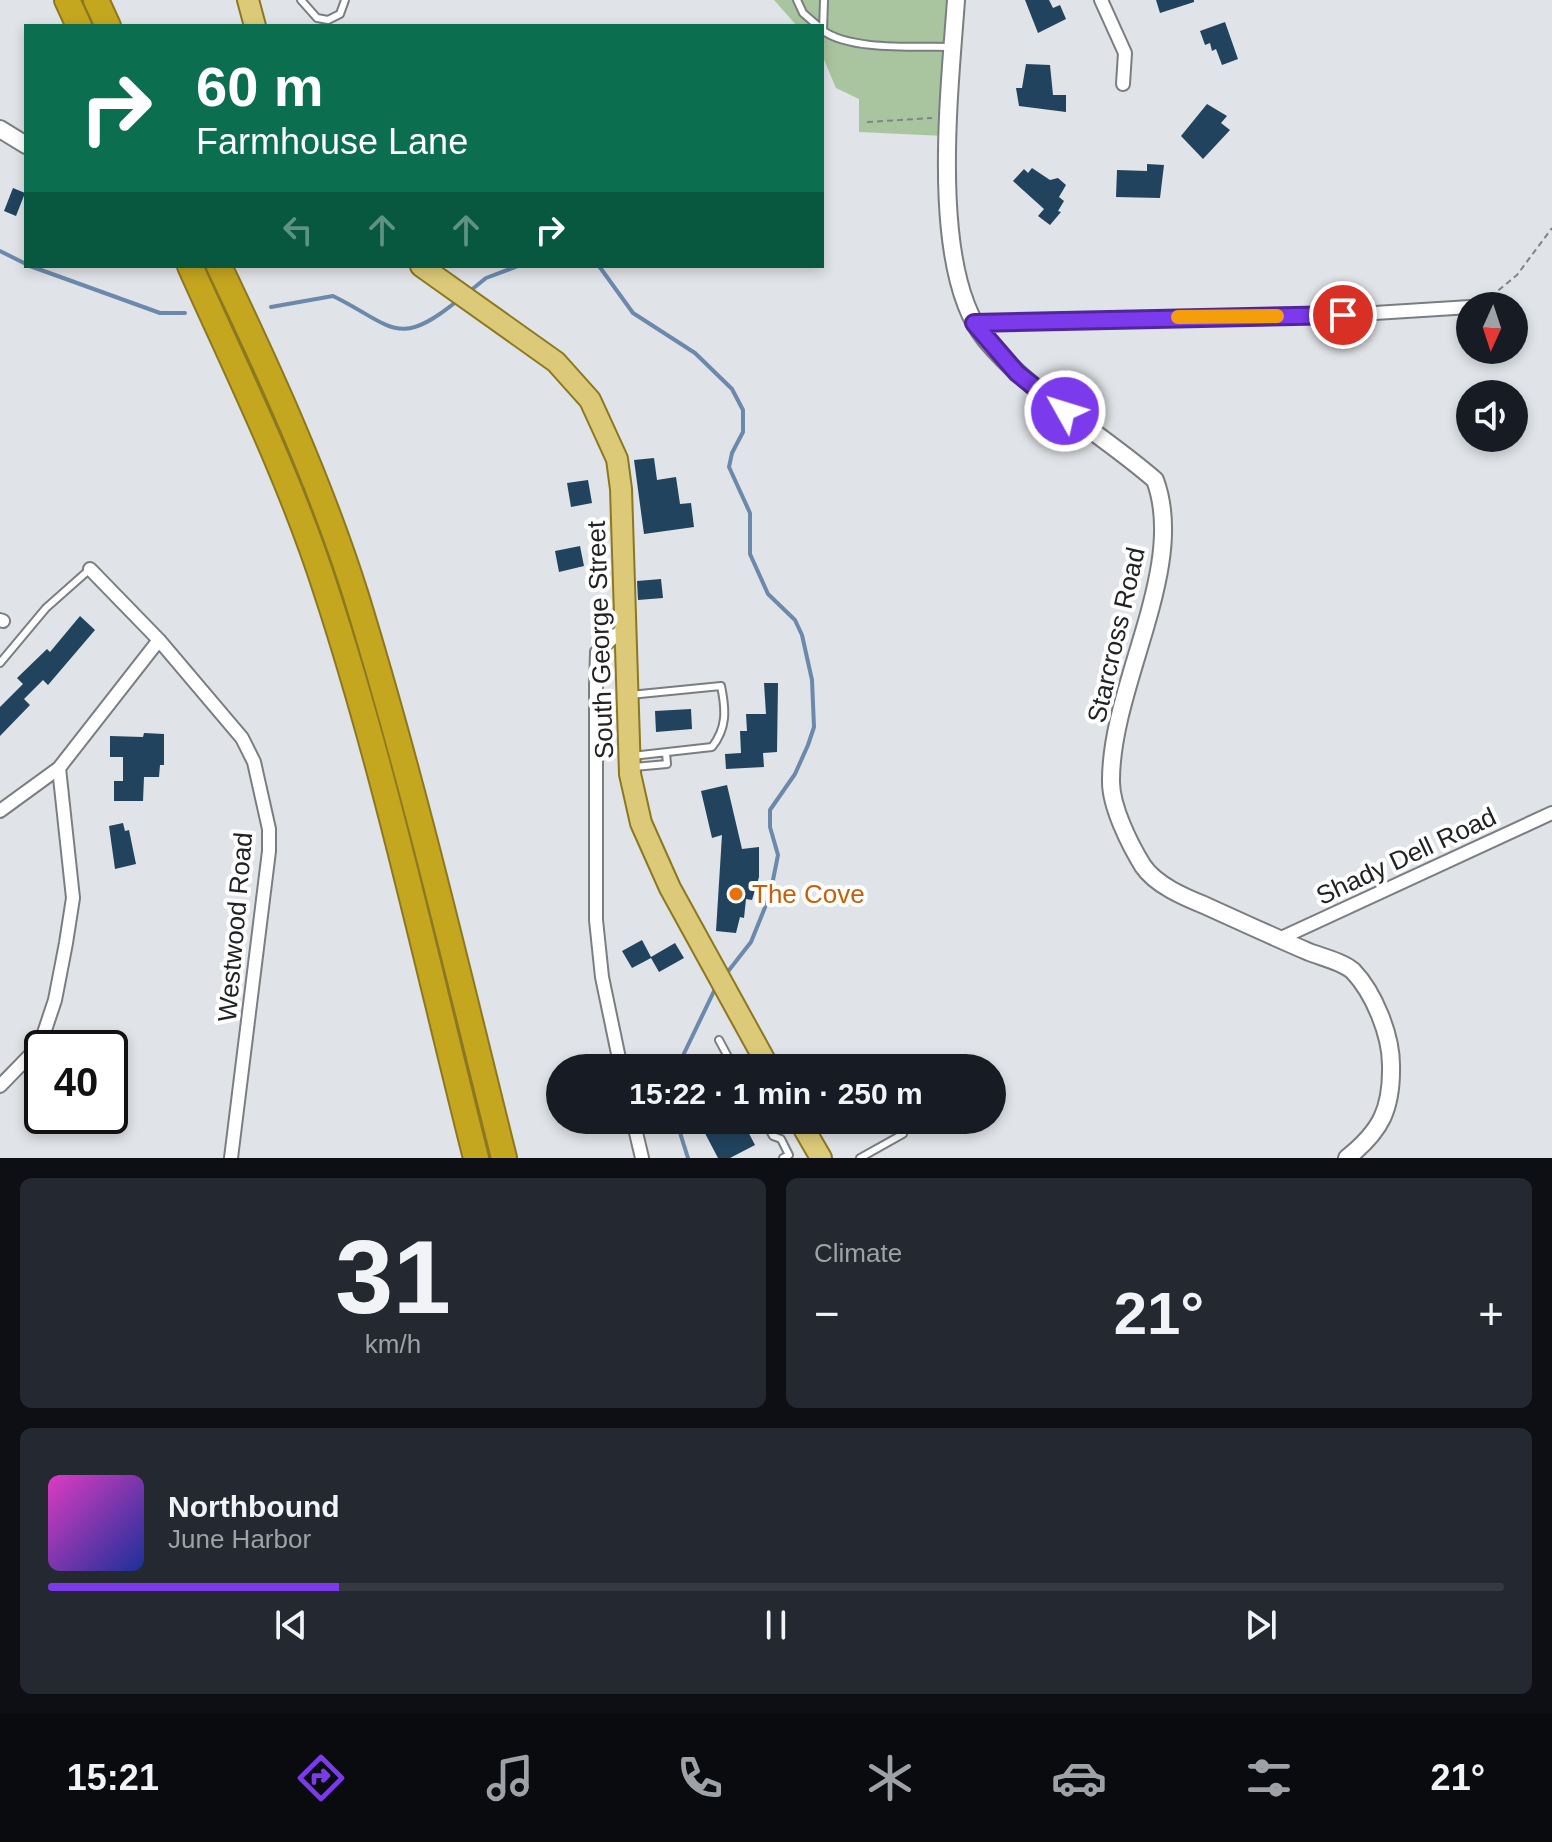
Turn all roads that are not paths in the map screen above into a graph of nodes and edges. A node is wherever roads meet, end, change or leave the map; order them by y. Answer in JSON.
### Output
{"nodes":[{"id":1,"x":67,"y":0,"type":"edge"},
{"id":2,"x":96,"y":0,"type":"edge"},
{"id":3,"x":248,"y":0,"type":"edge"},
{"id":4,"x":301,"y":0,"type":"edge"},
{"id":5,"x":345,"y":0,"type":"edge"},
{"id":6,"x":824,"y":0,"type":"edge"},
{"id":7,"x":956,"y":0,"type":"edge"},
{"id":8,"x":1101,"y":0,"type":"edge"},
{"id":9,"x":801,"y":2,"type":"edge"},
{"id":10,"x":78,"y":24,"type":"edge"},
{"id":11,"x":107,"y":24,"type":"edge"},
{"id":12,"x":254,"y":24,"type":"edge"},
{"id":13,"x":817,"y":24,"type":"edge"},
{"id":14,"x":822,"y":24,"type":"edge"},
{"id":15,"x":824,"y":31,"type":"edge"},
{"id":16,"x":953,"y":47,"type":"junction"},
{"id":17,"x":1123,"y":84,"type":"dead end"},
{"id":18,"x":0,"y":129,"type":"edge"},
{"id":19,"x":24,"y":144,"type":"edge"},
{"id":20,"x":191,"y":268,"type":"edge"},
{"id":21,"x":220,"y":268,"type":"edge"},
{"id":22,"x":424,"y":268,"type":"edge"},
{"id":23,"x":1456,"y":308,"type":"edge"},
{"id":24,"x":974,"y":323,"type":"junction"},
{"id":25,"x":90,"y":569,"type":"joint"},
{"id":26,"x":623,"y":629,"type":"junction"},
{"id":27,"x":159,"y":640,"type":"junction"},
{"id":28,"x":0,"y":663,"type":"edge"},
{"id":29,"x":626,"y":695,"type":"junction"},
{"id":30,"x":666,"y":753,"type":"junction"},
{"id":31,"x":629,"y":762,"type":"junction"},
{"id":32,"x":59,"y":768,"type":"junction"},
{"id":33,"x":0,"y":811,"type":"edge"},
{"id":34,"x":1552,"y":813,"type":"edge"},
{"id":35,"x":1279,"y":939,"type":"junction"},
{"id":36,"x":719,"y":1040,"type":"dead end"},
{"id":37,"x":618,"y":1054,"type":"edge"},
{"id":38,"x":726,"y":1054,"type":"edge"},
{"id":39,"x":758,"y":1054,"type":"edge"},
{"id":40,"x":0,"y":1086,"type":"edge"},
{"id":41,"x":636,"y":1134,"type":"edge"},
{"id":42,"x":772,"y":1134,"type":"edge"},
{"id":43,"x":807,"y":1134,"type":"edge"},
{"id":44,"x":903,"y":1134,"type":"dead end"},
{"id":45,"x":231,"y":1158,"type":"edge"},
{"id":46,"x":476,"y":1158,"type":"edge"},
{"id":47,"x":504,"y":1158,"type":"edge"},
{"id":48,"x":642,"y":1158,"type":"edge"},
{"id":49,"x":783,"y":1158,"type":"edge"},
{"id":50,"x":821,"y":1158,"type":"edge"},
{"id":51,"x":860,"y":1158,"type":"edge"},
{"id":52,"x":1347,"y":1158,"type":"edge"}],
"edges":[{"from":1,"to":10,"type":"highway"},
{"from":2,"to":11,"type":"highway"},
{"from":3,"to":12,"type":"main road"},
{"from":4,"to":5,"type":"lane"},
{"from":6,"to":14,"type":"lane"},
{"from":7,"to":16,"type":"street","name":"Starcross Road"},
{"from":8,"to":17,"type":"street"},
{"from":9,"to":13,"type":"lane"},
{"from":15,"to":16,"type":"lane"},
{"from":16,"to":24,"type":"street","name":"Starcross Road"},
{"from":18,"to":19,"type":"street"},
{"from":20,"to":46,"type":"highway"},
{"from":21,"to":47,"type":"highway"},
{"from":22,"to":26,"type":"main road","name":"South George Street"},
{"from":23,"to":24,"type":"street"},
{"from":24,"to":35,"type":"street","name":"Starcross Road"},
{"from":25,"to":27,"type":"street","name":"Westwood Road"},
{"from":25,"to":28,"type":"lane"},
{"from":26,"to":29,"type":"main road","name":"South George Street"},
{"from":26,"to":37,"type":"street"},
{"from":27,"to":32,"type":"street"},
{"from":27,"to":45,"type":"street","name":"Westwood Road"},
{"from":29,"to":30,"type":"lane"},
{"from":29,"to":31,"type":"main road","name":"South George Street"},
{"from":30,"to":31,"type":"lane"},
{"from":30,"to":31,"type":"lane"},
{"from":31,"to":39,"type":"main road","name":"South George Street"},
{"from":32,"to":33,"type":"street"},
{"from":32,"to":40,"type":"street"},
{"from":34,"to":35,"type":"street","name":"Shady Dell Road"},
{"from":35,"to":52,"type":"street","name":"Starcross Road"},
{"from":36,"to":38,"type":"lane"},
{"from":41,"to":48,"type":"street"},
{"from":42,"to":49,"type":"lane"},
{"from":43,"to":50,"type":"main road"},
{"from":44,"to":51,"type":"lane"}]}
